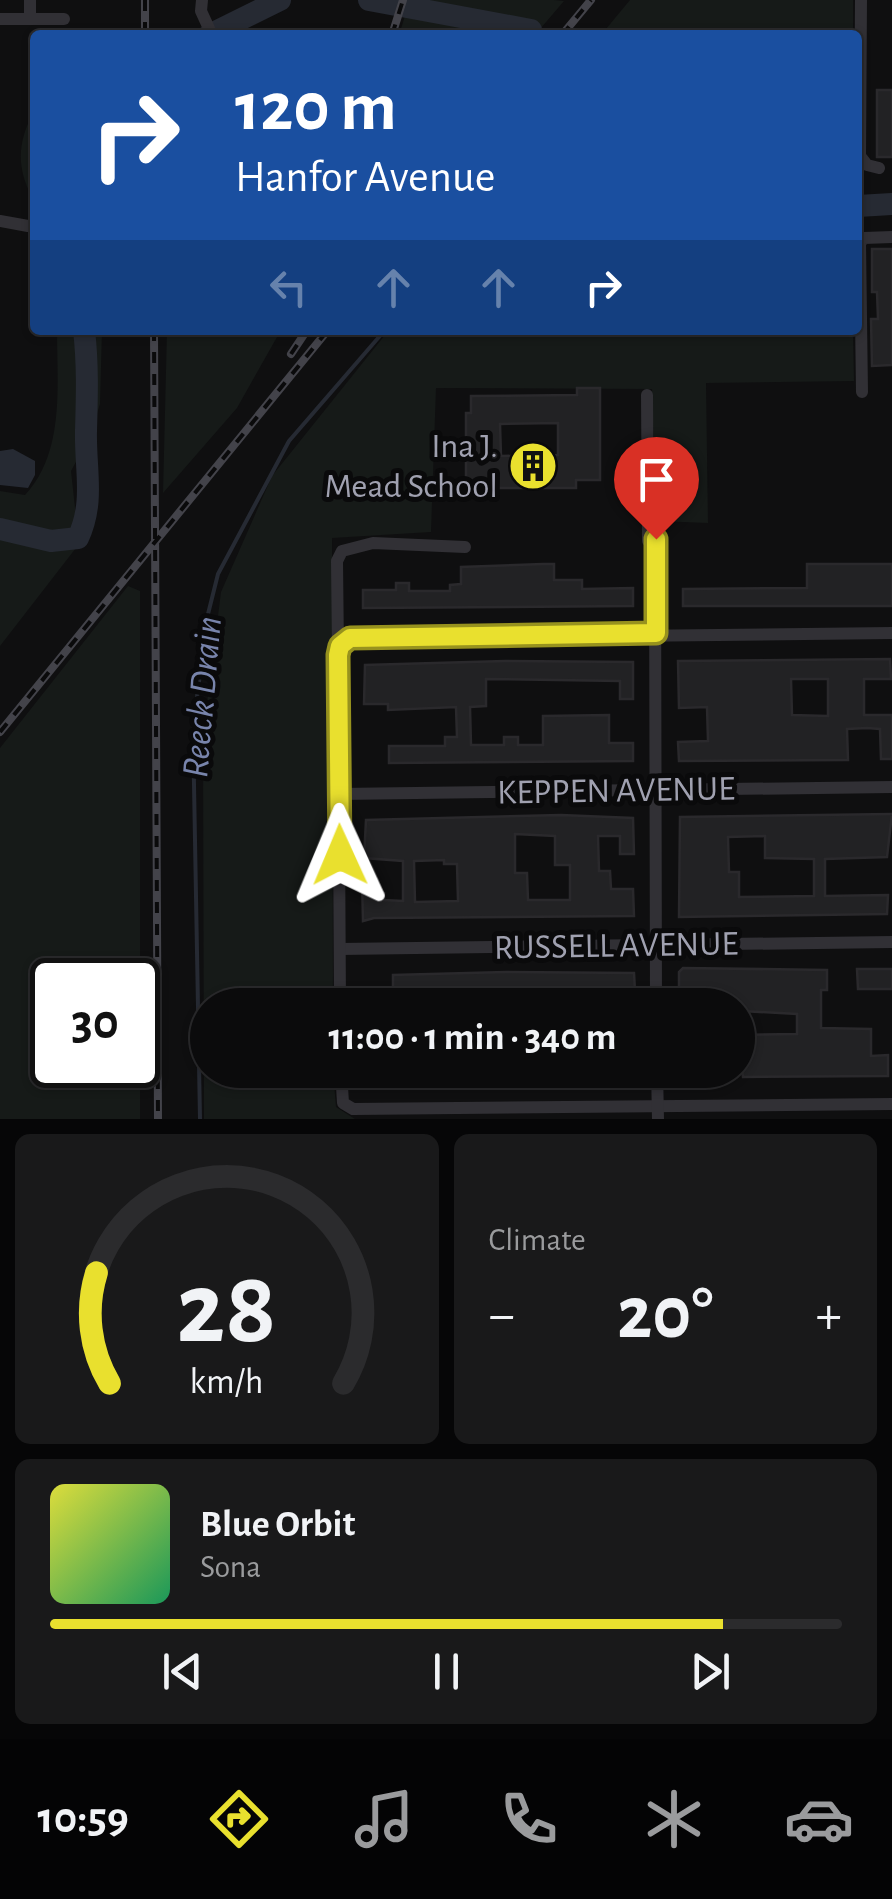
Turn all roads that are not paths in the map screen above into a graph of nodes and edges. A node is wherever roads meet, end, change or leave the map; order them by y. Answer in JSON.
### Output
{"nodes":[{"id":1,"x":30,"y":0,"type":"edge"},
{"id":2,"x":202,"y":0,"type":"edge"},
{"id":3,"x":861,"y":0,"type":"edge"},
{"id":4,"x":0,"y":19,"type":"edge"},
{"id":5,"x":30,"y":19,"type":"junction"},
{"id":6,"x":64,"y":19,"type":"dead end"},
{"id":7,"x":210,"y":30,"type":"edge"},
{"id":8,"x":861,"y":30,"type":"edge"},
{"id":9,"x":862,"y":159,"type":"edge"},
{"id":10,"x":879,"y":168,"type":"dead end"},
{"id":11,"x":0,"y":221,"type":"edge"},
{"id":12,"x":28,"y":226,"type":"dead end"},
{"id":13,"x":892,"y":237,"type":"edge"},
{"id":14,"x":862,"y":240,"type":"edge"},
{"id":15,"x":861,"y":335,"type":"edge"},
{"id":16,"x":862,"y":392,"type":"dead end"},
{"id":17,"x":648,"y":395,"type":"dead end"},
{"id":18,"x":465,"y":547,"type":"dead end"},
{"id":19,"x":656,"y":633,"type":"junction"},
{"id":20,"x":892,"y":633,"type":"edge"},
{"id":21,"x":341,"y":646,"type":"junction"},
{"id":22,"x":892,"y":787,"type":"edge"},
{"id":23,"x":655,"y":790,"type":"junction"},
{"id":24,"x":339,"y":794,"type":"junction"},
{"id":25,"x":892,"y":942,"type":"edge"},
{"id":26,"x":656,"y":946,"type":"junction"},
{"id":27,"x":340,"y":949,"type":"junction"},
{"id":28,"x":340,"y":988,"type":"edge"},
{"id":29,"x":656,"y":988,"type":"edge"},
{"id":30,"x":344,"y":1088,"type":"edge"},
{"id":31,"x":892,"y":1104,"type":"edge"},
{"id":32,"x":658,"y":1112,"type":"edge"}],
"edges":[{"from":1,"to":5,"type":"street"},
{"from":2,"to":7,"type":"street"},
{"from":3,"to":8,"type":"street"},
{"from":4,"to":5,"type":"street"},
{"from":5,"to":6,"type":"street"},
{"from":9,"to":10,"type":"street"},
{"from":11,"to":12,"type":"street"},
{"from":13,"to":14,"type":"street"},
{"from":15,"to":16,"type":"street"},
{"from":17,"to":19,"type":"street"},
{"from":18,"to":21,"type":"street"},
{"from":19,"to":20,"type":"street"},
{"from":19,"to":21,"type":"street"},
{"from":19,"to":23,"type":"street"},
{"from":21,"to":24,"type":"street"},
{"from":22,"to":23,"type":"street","name":"KEPPEN AVENUE"},
{"from":23,"to":24,"type":"street","name":"KEPPEN AVENUE"},
{"from":23,"to":26,"type":"street"},
{"from":24,"to":27,"type":"street"},
{"from":25,"to":26,"type":"street","name":"RUSSELL AVENUE"},
{"from":26,"to":27,"type":"street","name":"RUSSELL AVENUE"},
{"from":26,"to":29,"type":"street"},
{"from":27,"to":28,"type":"street"},
{"from":30,"to":32,"type":"street"},
{"from":31,"to":32,"type":"street"}]}
